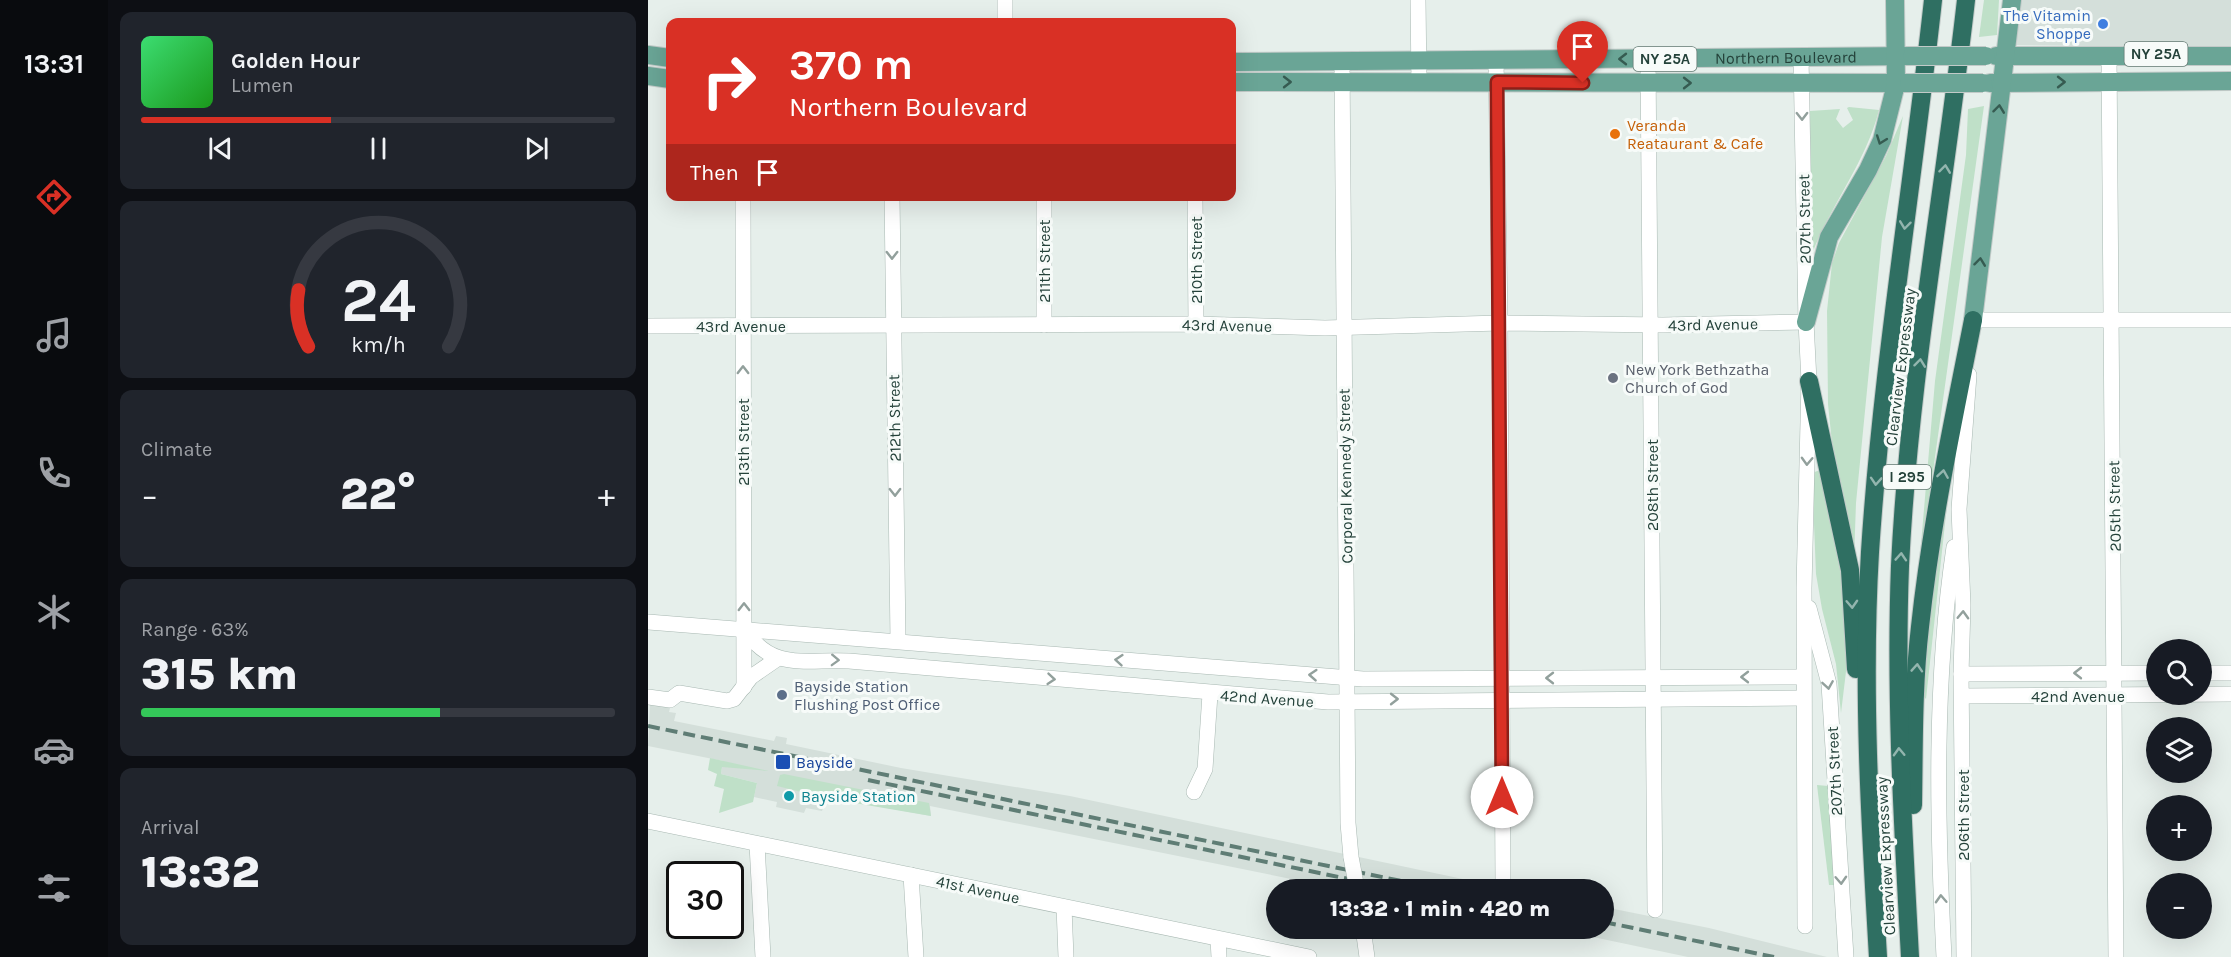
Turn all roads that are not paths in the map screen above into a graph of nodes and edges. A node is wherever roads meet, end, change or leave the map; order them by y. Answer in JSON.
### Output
{"nodes":[{"id":1,"x":1005,"y":0,"type":"edge"},
{"id":2,"x":1418,"y":0,"type":"edge"},
{"id":3,"x":1895,"y":0,"type":"edge"},
{"id":4,"x":1933,"y":0,"type":"edge"},
{"id":5,"x":1966,"y":0,"type":"edge"},
{"id":6,"x":2012,"y":0,"type":"edge"},
{"id":7,"x":1005,"y":18,"type":"edge"},
{"id":8,"x":648,"y":55,"type":"edge"},
{"id":9,"x":2109,"y":55,"type":"junction"},
{"id":10,"x":1904,"y":56,"type":"junction"},
{"id":11,"x":2231,"y":56,"type":"edge"},
{"id":12,"x":666,"y":57,"type":"edge"},
{"id":13,"x":1801,"y":57,"type":"junction"},
{"id":14,"x":1648,"y":59,"type":"junction"},
{"id":15,"x":1496,"y":60,"type":"junction"},
{"id":16,"x":1342,"y":61,"type":"junction"},
{"id":17,"x":1419,"y":61,"type":"junction"},
{"id":18,"x":1236,"y":62,"type":"edge"},
{"id":19,"x":2004,"y":69,"type":"junction"},
{"id":20,"x":648,"y":76,"type":"edge"},
{"id":21,"x":666,"y":78,"type":"edge"},
{"id":22,"x":2231,"y":81,"type":"edge"},
{"id":23,"x":1236,"y":82,"type":"edge"},
{"id":24,"x":1342,"y":82,"type":"junction"},
{"id":25,"x":1419,"y":82,"type":"junction"},
{"id":26,"x":1497,"y":82,"type":"junction"},
{"id":27,"x":2110,"y":82,"type":"junction"},
{"id":28,"x":1648,"y":83,"type":"junction"},
{"id":29,"x":1802,"y":83,"type":"junction"},
{"id":30,"x":1902,"y":83,"type":"junction"},
{"id":31,"x":743,"y":201,"type":"edge"},
{"id":32,"x":892,"y":201,"type":"edge"},
{"id":33,"x":1044,"y":201,"type":"edge"},
{"id":34,"x":1195,"y":201,"type":"edge"},
{"id":35,"x":1973,"y":320,"type":"junction"},
{"id":36,"x":2231,"y":320,"type":"edge"},
{"id":37,"x":2112,"y":321,"type":"junction"},
{"id":38,"x":1806,"y":322,"type":"junction"},
{"id":39,"x":1500,"y":323,"type":"junction"},
{"id":40,"x":1196,"y":324,"type":"junction"},
{"id":41,"x":1651,"y":324,"type":"junction"},
{"id":42,"x":892,"y":325,"type":"junction"},
{"id":43,"x":1044,"y":325,"type":"junction"},
{"id":44,"x":648,"y":326,"type":"edge"},
{"id":45,"x":743,"y":326,"type":"junction"},
{"id":46,"x":1344,"y":327,"type":"junction"},
{"id":47,"x":1809,"y":381,"type":"junction"},
{"id":48,"x":1959,"y":509,"type":"junction"},
{"id":49,"x":1804,"y":588,"type":"junction"},
{"id":50,"x":648,"y":622,"type":"edge"},
{"id":51,"x":745,"y":630,"type":"junction"},
{"id":52,"x":898,"y":640,"type":"junction"},
{"id":53,"x":1014,"y":651,"type":"junction"},
{"id":54,"x":777,"y":659,"type":"junction"},
{"id":55,"x":2115,"y":673,"type":"junction"},
{"id":56,"x":2146,"y":673,"type":"edge"},
{"id":57,"x":2212,"y":673,"type":"edge"},
{"id":58,"x":2231,"y":673,"type":"edge"},
{"id":59,"x":1961,"y":674,"type":"junction"},
{"id":60,"x":1014,"y":676,"type":"junction"},
{"id":61,"x":1652,"y":677,"type":"junction"},
{"id":62,"x":1803,"y":677,"type":"junction"},
{"id":63,"x":1347,"y":678,"type":"junction"},
{"id":64,"x":1502,"y":678,"type":"junction"},
{"id":65,"x":744,"y":687,"type":"junction"},
{"id":66,"x":1209,"y":694,"type":"junction"},
{"id":67,"x":2231,"y":694,"type":"edge"},
{"id":68,"x":1962,"y":696,"type":"junction"},
{"id":69,"x":648,"y":697,"type":"edge"},
{"id":70,"x":2116,"y":697,"type":"junction"},
{"id":71,"x":1653,"y":698,"type":"junction"},
{"id":72,"x":1803,"y":698,"type":"junction"},
{"id":73,"x":1502,"y":699,"type":"junction"},
{"id":74,"x":1347,"y":701,"type":"junction"},
{"id":75,"x":1194,"y":792,"type":"dead end"},
{"id":76,"x":648,"y":821,"type":"edge"},
{"id":77,"x":757,"y":844,"type":"junction"},
{"id":78,"x":911,"y":875,"type":"junction"},
{"id":79,"x":1355,"y":879,"type":"edge"},
{"id":80,"x":1503,"y":879,"type":"edge"},
{"id":81,"x":1874,"y":896,"type":"junction"},
{"id":82,"x":1064,"y":907,"type":"junction"},
{"id":83,"x":1655,"y":910,"type":"dead end"},
{"id":84,"x":1805,"y":926,"type":"dead end"},
{"id":85,"x":1218,"y":939,"type":"junction"},
{"id":86,"x":1365,"y":939,"type":"edge"},
{"id":87,"x":763,"y":957,"type":"edge"},
{"id":88,"x":915,"y":957,"type":"edge"},
{"id":89,"x":1066,"y":957,"type":"edge"},
{"id":90,"x":1219,"y":957,"type":"edge"},
{"id":91,"x":1309,"y":957,"type":"edge"},
{"id":92,"x":1367,"y":957,"type":"edge"},
{"id":93,"x":1846,"y":957,"type":"edge"},
{"id":94,"x":1878,"y":957,"type":"edge"},
{"id":95,"x":1911,"y":957,"type":"edge"},
{"id":96,"x":1944,"y":957,"type":"edge"},
{"id":97,"x":1964,"y":957,"type":"edge"},
{"id":98,"x":2116,"y":957,"type":"edge"}],
"edges":[{"from":1,"to":7,"type":"street"},
{"from":2,"to":17,"type":"street"},
{"from":3,"to":10,"type":"main road"},
{"from":4,"to":81,"type":"highway","name":"Clearview Expressway","number":"I 295","one_way":true},
{"from":95,"to":5,"type":"highway","name":"Clearview Expressway","number":"I 295","one_way":true},
{"from":6,"to":19,"type":"main road"},
{"from":8,"to":12,"type":"main road"},
{"from":9,"to":11,"type":"main road","name":"Northern Boulevard","number":"NY 25A"},
{"from":9,"to":19,"type":"main road","name":"Northern Boulevard","number":"NY 25A"},
{"from":9,"to":27,"type":"street","name":"205th Street"},
{"from":10,"to":13,"type":"main road","name":"Northern Boulevard","number":"NY 25A"},
{"from":10,"to":19,"type":"main road","name":"Northern Boulevard","number":"NY 25A","bridge":true},
{"from":10,"to":30,"type":"main road"},
{"from":13,"to":14,"type":"main road","name":"Northern Boulevard","number":"NY 25A"},
{"from":13,"to":29,"type":"street","name":"207th Street"},
{"from":14,"to":15,"type":"main road","name":"Northern Boulevard","number":"NY 25A","one_way":true},
{"from":14,"to":28,"type":"street","name":"208th Street"},
{"from":15,"to":17,"type":"main road","name":"Northern Boulevard","number":"NY 25A"},
{"from":15,"to":26,"type":"street"},
{"from":16,"to":17,"type":"main road","name":"Northern Boulevard","number":"NY 25A"},
{"from":16,"to":18,"type":"main road","name":"Northern Boulevard","number":"NY 25A"},
{"from":16,"to":24,"type":"street","name":"Corporal Kennedy Street"},
{"from":17,"to":25,"type":"street"},
{"from":19,"to":27,"type":"main road","name":"Northern Boulevard","one_way":true},
{"from":19,"to":30,"type":"main road","name":"Northern Boulevard","bridge":true},
{"from":35,"to":19,"type":"main road","one_way":true},
{"from":20,"to":21,"type":"main road"},
{"from":22,"to":27,"type":"main road","name":"Northern Boulevard"},
{"from":23,"to":24,"type":"main road","name":"Northern Boulevard","one_way":true},
{"from":24,"to":25,"type":"main road","name":"Northern Boulevard"},
{"from":24,"to":46,"type":"street","name":"Corporal Kennedy Street"},
{"from":25,"to":26,"type":"main road","name":"Northern Boulevard"},
{"from":26,"to":28,"type":"main road","name":"Northern Boulevard"},
{"from":26,"to":39,"type":"street"},
{"from":27,"to":37,"type":"street","name":"205th Street"},
{"from":28,"to":29,"type":"main road","name":"Northern Boulevard","one_way":true},
{"from":28,"to":41,"type":"street","name":"208th Street"},
{"from":29,"to":30,"type":"main road","name":"Northern Boulevard"},
{"from":29,"to":38,"type":"street","name":"207th Street","one_way":true},
{"from":30,"to":38,"type":"main road","one_way":true},
{"from":31,"to":45,"type":"street","name":"213th Street"},
{"from":32,"to":42,"type":"street","name":"212th Street","one_way":true},
{"from":33,"to":43,"type":"street","name":"211th Street"},
{"from":34,"to":40,"type":"street","name":"210th Street"},
{"from":35,"to":37,"type":"street"},
{"from":35,"to":48,"type":"street"},
{"from":95,"to":35,"type":"highway","one_way":true},
{"from":36,"to":37,"type":"street"},
{"from":37,"to":55,"type":"street","name":"205th Street"},
{"from":38,"to":41,"type":"street","name":"43rd Avenue"},
{"from":38,"to":47,"type":"street","name":"207th Street"},
{"from":39,"to":41,"type":"street","name":"43rd Avenue"},
{"from":39,"to":46,"type":"street","name":"43rd Avenue"},
{"from":39,"to":64,"type":"street"},
{"from":40,"to":43,"type":"street","name":"43rd Avenue"},
{"from":40,"to":46,"type":"street","name":"43rd Avenue"},
{"from":41,"to":61,"type":"street","name":"208th Street"},
{"from":42,"to":43,"type":"street","name":"43rd Avenue"},
{"from":42,"to":45,"type":"street","name":"43rd Avenue"},
{"from":42,"to":52,"type":"street","name":"212th Street","one_way":true},
{"from":44,"to":45,"type":"street","name":"43rd Avenue"},
{"from":51,"to":45,"type":"street","name":"213th Street","one_way":true},
{"from":46,"to":63,"type":"street","name":"Corporal Kennedy Street"},
{"from":47,"to":49,"type":"street","one_way":true},
{"from":47,"to":81,"type":"highway","one_way":true},
{"from":59,"to":48,"type":"street","one_way":true},
{"from":96,"to":48,"type":"street","one_way":true},
{"from":49,"to":62,"type":"street"},
{"from":49,"to":93,"type":"street","name":"207th Street","one_way":true},
{"from":50,"to":51,"type":"street","name":"42nd Avenue"},
{"from":51,"to":52,"type":"street","name":"42nd Avenue"},
{"from":51,"to":54,"type":"street"},
{"from":51,"to":65,"type":"street","name":"213th Street"},
{"from":52,"to":53,"type":"street","name":"42nd Avenue"},
{"from":53,"to":60,"type":"street"},
{"from":63,"to":53,"type":"street","name":"42nd Avenue","one_way":true},
{"from":54,"to":60,"type":"street","name":"42nd Avenue","one_way":true},
{"from":54,"to":65,"type":"street"},
{"from":55,"to":56,"type":"street","name":"42nd Avenue"},
{"from":55,"to":59,"type":"street","name":"42nd Avenue","one_way":true},
{"from":55,"to":70,"type":"street","name":"205th Street"},
{"from":57,"to":58,"type":"street"},
{"from":59,"to":68,"type":"street","name":"206th Street"},
{"from":60,"to":66,"type":"street","name":"42nd Avenue","one_way":true},
{"from":62,"to":61,"type":"street","name":"42nd Avenue","one_way":true},
{"from":61,"to":64,"type":"street","name":"42nd Avenue","one_way":true},
{"from":61,"to":71,"type":"street","name":"208th Street"},
{"from":62,"to":72,"type":"street"},
{"from":63,"to":64,"type":"street","name":"42nd Avenue"},
{"from":63,"to":74,"type":"street","name":"Corporal Kennedy Street"},
{"from":64,"to":73,"type":"street"},
{"from":65,"to":69,"type":"street"},
{"from":66,"to":74,"type":"street","name":"42nd Avenue"},
{"from":66,"to":75,"type":"street"},
{"from":67,"to":70,"type":"street","name":"42nd Avenue"},
{"from":68,"to":70,"type":"street","name":"42nd Avenue"},
{"from":68,"to":97,"type":"street","name":"206th Street"},
{"from":70,"to":98,"type":"street","name":"205th Street"},
{"from":71,"to":72,"type":"street","name":"42nd Avenue"},
{"from":71,"to":73,"type":"street","name":"42nd Avenue"},
{"from":71,"to":83,"type":"street","name":"208th Street"},
{"from":72,"to":84,"type":"street"},
{"from":74,"to":73,"type":"street","name":"42nd Avenue","one_way":true},
{"from":73,"to":80,"type":"street"},
{"from":74,"to":79,"type":"street","name":"Corporal Kennedy Street","bridge":true},
{"from":76,"to":77,"type":"street","name":"41st Avenue"},
{"from":77,"to":78,"type":"street","name":"41st Avenue"},
{"from":77,"to":87,"type":"street"},
{"from":78,"to":82,"type":"street","name":"41st Avenue"},
{"from":78,"to":88,"type":"street"},
{"from":81,"to":94,"type":"highway","name":"Clearview Expressway","number":"I 295"},
{"from":82,"to":85,"type":"street","name":"41st Avenue"},
{"from":82,"to":89,"type":"street"},
{"from":85,"to":90,"type":"street"},
{"from":85,"to":91,"type":"street","name":"41st Avenue"},
{"from":86,"to":92,"type":"street"}]}
